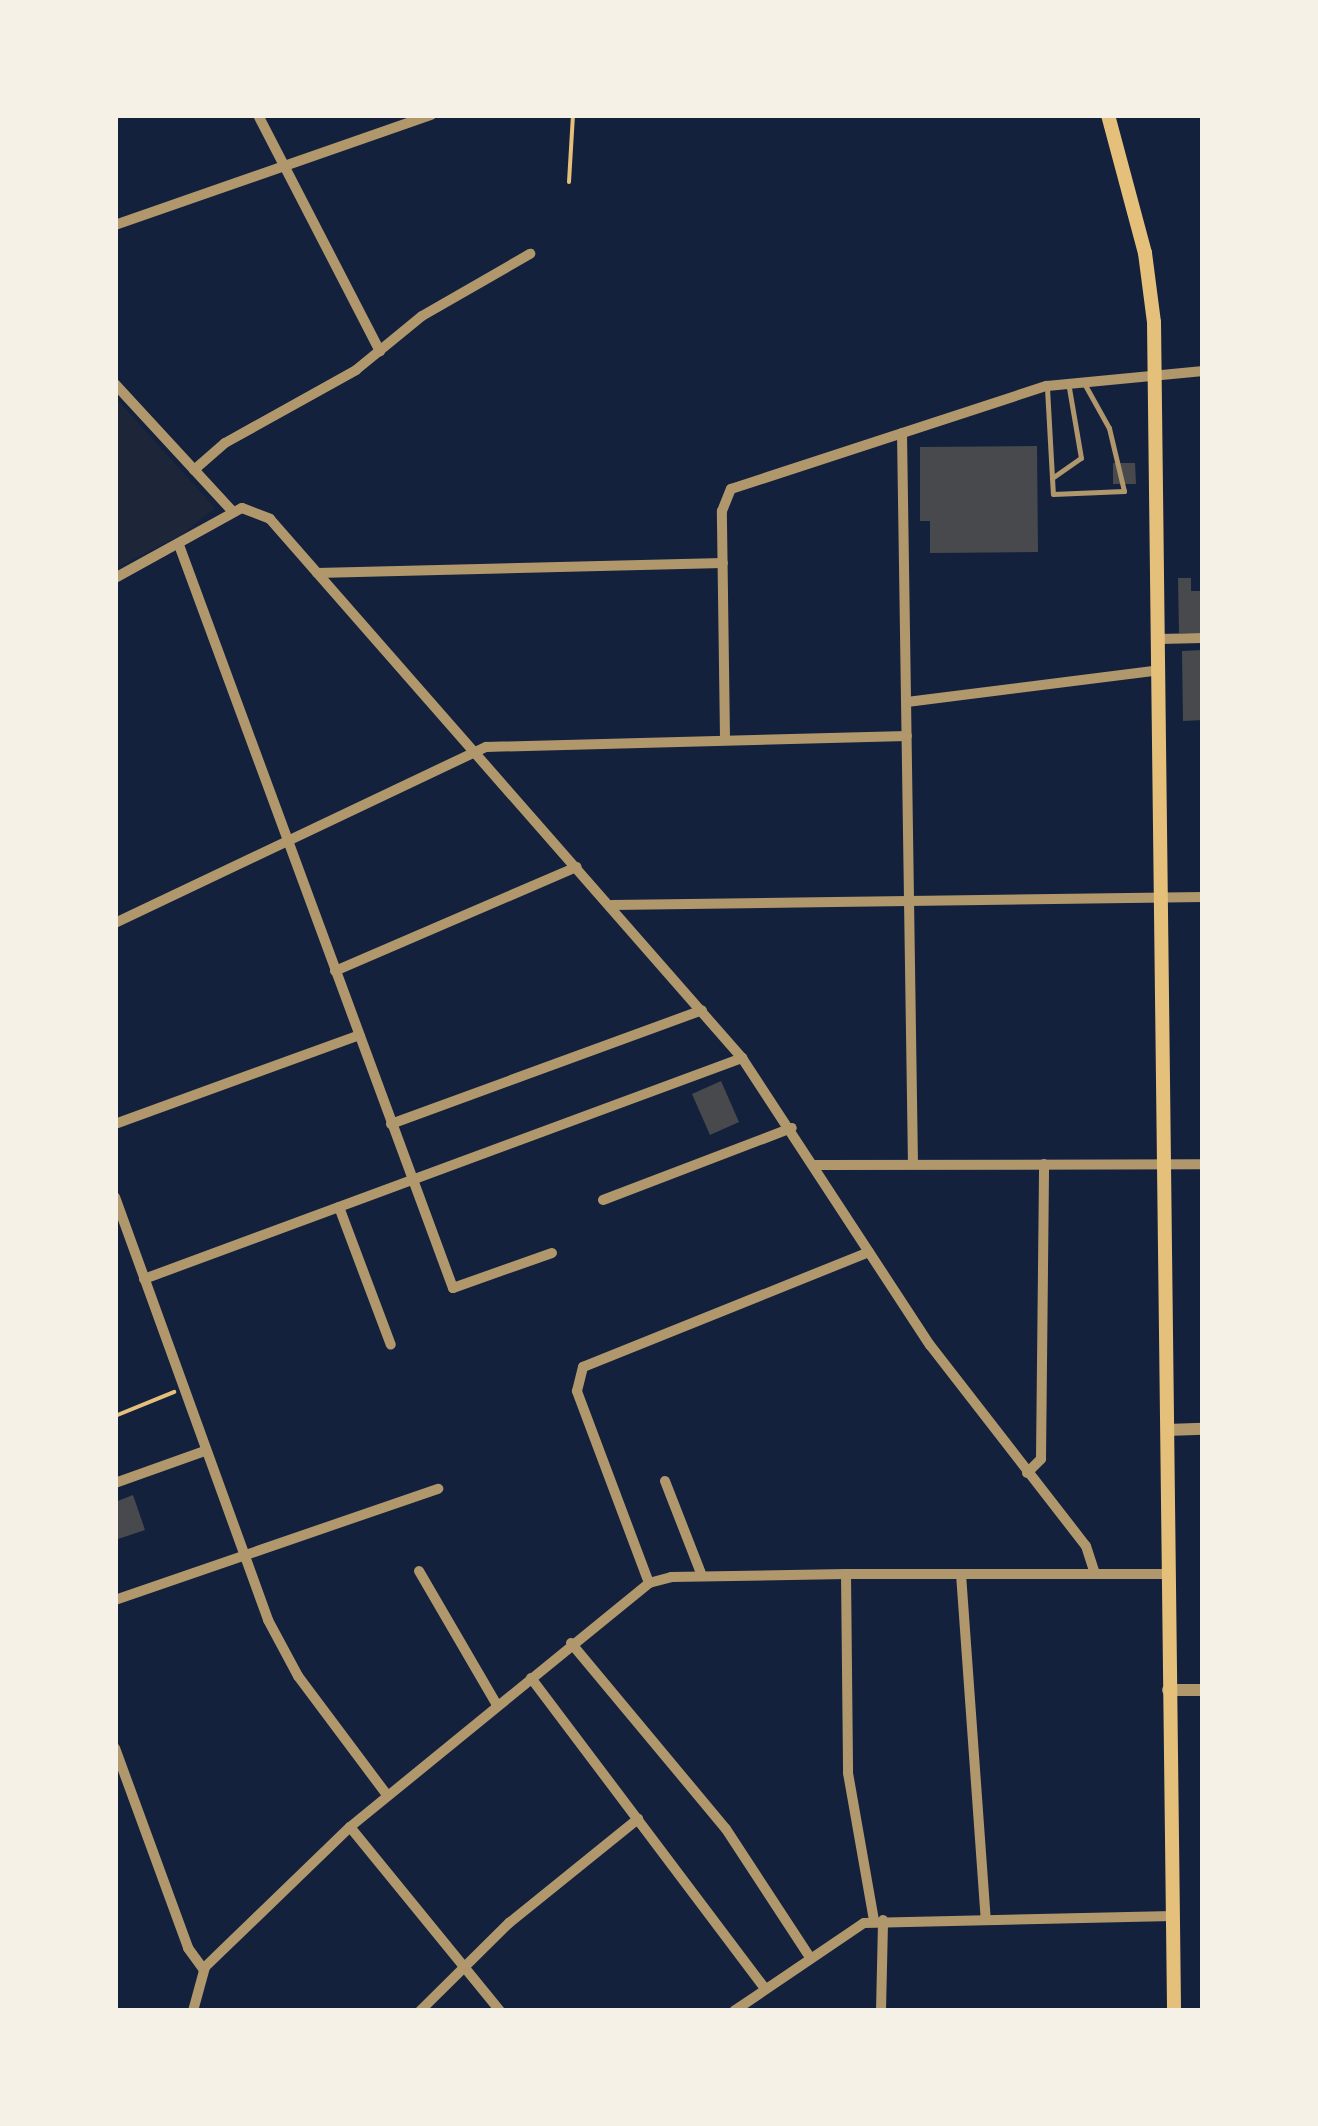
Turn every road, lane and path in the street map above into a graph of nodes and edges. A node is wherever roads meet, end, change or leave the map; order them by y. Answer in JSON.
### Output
{"nodes":[{"id":1,"x":258,"y":115,"type":"edge"},
{"id":2,"x":430,"y":115,"type":"edge"},
{"id":3,"x":573,"y":115,"type":"edge"},
{"id":4,"x":1108,"y":115,"type":"edge"},
{"id":5,"x":283,"y":165,"type":"junction"},
{"id":6,"x":569,"y":182,"type":"dead end"},
{"id":7,"x":115,"y":225,"type":"edge"},
{"id":8,"x":530,"y":254,"type":"dead end"},
{"id":9,"x":380,"y":351,"type":"junction"},
{"id":10,"x":1203,"y":372,"type":"edge"},
{"id":11,"x":1155,"y":373,"type":"junction"},
{"id":12,"x":1082,"y":380,"type":"junction"},
{"id":13,"x":1068,"y":382,"type":"junction"},
{"id":14,"x":115,"y":384,"type":"edge"},
{"id":15,"x":1047,"y":386,"type":"junction"},
{"id":16,"x":902,"y":433,"type":"junction"},
{"id":17,"x":194,"y":470,"type":"junction"},
{"id":18,"x":1052,"y":478,"type":"junction"},
{"id":19,"x":233,"y":512,"type":"junction"},
{"id":20,"x":179,"y":545,"type":"junction"},
{"id":21,"x":723,"y":564,"type":"junction"},
{"id":22,"x":317,"y":573,"type":"junction"},
{"id":23,"x":115,"y":578,"type":"edge"},
{"id":24,"x":1203,"y":638,"type":"edge"},
{"id":25,"x":1158,"y":640,"type":"junction"},
{"id":26,"x":1160,"y":670,"type":"junction"},
{"id":27,"x":907,"y":702,"type":"junction"},
{"id":28,"x":907,"y":736,"type":"junction"},
{"id":29,"x":725,"y":738,"type":"junction"},
{"id":30,"x":474,"y":751,"type":"junction"},
{"id":31,"x":287,"y":840,"type":"junction"},
{"id":32,"x":578,"y":867,"type":"junction"},
{"id":33,"x":1203,"y":897,"type":"edge"},
{"id":34,"x":1163,"y":898,"type":"junction"},
{"id":35,"x":910,"y":901,"type":"junction"},
{"id":36,"x":612,"y":905,"type":"junction"},
{"id":37,"x":115,"y":923,"type":"edge"},
{"id":38,"x":335,"y":971,"type":"junction"},
{"id":39,"x":702,"y":1010,"type":"junction"},
{"id":40,"x":358,"y":1035,"type":"junction"},
{"id":41,"x":742,"y":1058,"type":"junction"},
{"id":42,"x":115,"y":1124,"type":"edge"},
{"id":43,"x":391,"y":1124,"type":"junction"},
{"id":44,"x":792,"y":1128,"type":"junction"},
{"id":45,"x":913,"y":1164,"type":"junction"},
{"id":46,"x":1044,"y":1164,"type":"junction"},
{"id":47,"x":1168,"y":1164,"type":"junction"},
{"id":48,"x":1203,"y":1164,"type":"edge"},
{"id":49,"x":816,"y":1165,"type":"junction"},
{"id":50,"x":412,"y":1181,"type":"junction"},
{"id":51,"x":115,"y":1197,"type":"edge"},
{"id":52,"x":604,"y":1200,"type":"dead end"},
{"id":53,"x":339,"y":1207,"type":"junction"},
{"id":54,"x":869,"y":1252,"type":"junction"},
{"id":55,"x":552,"y":1253,"type":"dead end"},
{"id":56,"x":144,"y":1279,"type":"junction"},
{"id":57,"x":391,"y":1345,"type":"dead end"},
{"id":58,"x":183,"y":1388,"type":"junction"},
{"id":59,"x":115,"y":1416,"type":"edge"},
{"id":60,"x":1203,"y":1429,"type":"edge"},
{"id":61,"x":1167,"y":1430,"type":"junction"},
{"id":62,"x":206,"y":1451,"type":"junction"},
{"id":63,"x":1027,"y":1474,"type":"junction"},
{"id":64,"x":665,"y":1481,"type":"dead end"},
{"id":65,"x":115,"y":1483,"type":"edge"},
{"id":66,"x":438,"y":1489,"type":"dead end"},
{"id":67,"x":243,"y":1554,"type":"junction"},
{"id":68,"x":420,"y":1570,"type":"dead end"},
{"id":69,"x":846,"y":1574,"type":"junction"},
{"id":70,"x":961,"y":1574,"type":"junction"},
{"id":71,"x":1096,"y":1574,"type":"junction"},
{"id":72,"x":1169,"y":1574,"type":"junction"},
{"id":73,"x":702,"y":1576,"type":"junction"},
{"id":74,"x":648,"y":1583,"type":"junction"},
{"id":75,"x":115,"y":1600,"type":"edge"},
{"id":76,"x":572,"y":1643,"type":"junction"},
{"id":77,"x":531,"y":1678,"type":"junction"},
{"id":78,"x":1168,"y":1690,"type":"junction"},
{"id":79,"x":1203,"y":1690,"type":"edge"},
{"id":80,"x":496,"y":1705,"type":"junction"},
{"id":81,"x":115,"y":1748,"type":"edge"},
{"id":82,"x":387,"y":1795,"type":"junction"},
{"id":83,"x":638,"y":1819,"type":"junction"},
{"id":84,"x":350,"y":1828,"type":"junction"},
{"id":85,"x":1172,"y":1916,"type":"junction"},
{"id":86,"x":986,"y":1920,"type":"junction"},
{"id":87,"x":879,"y":1921,"type":"junction"},
{"id":88,"x":809,"y":1956,"type":"junction"},
{"id":89,"x":464,"y":1967,"type":"junction"},
{"id":90,"x":203,"y":1970,"type":"junction"},
{"id":91,"x":765,"y":1988,"type":"junction"},
{"id":92,"x":193,"y":2011,"type":"edge"},
{"id":93,"x":420,"y":2011,"type":"edge"},
{"id":94,"x":500,"y":2011,"type":"edge"},
{"id":95,"x":734,"y":2011,"type":"edge"},
{"id":96,"x":881,"y":2011,"type":"edge"},
{"id":97,"x":1174,"y":2011,"type":"edge"}],
"edges":[{"from":1,"to":5,"type":"street"},
{"from":2,"to":5,"type":"street"},
{"from":3,"to":6,"type":"path"},
{"from":4,"to":11,"type":"main road"},
{"from":5,"to":7,"type":"street"},
{"from":5,"to":9,"type":"street"},
{"from":8,"to":9,"type":"street"},
{"from":9,"to":17,"type":"street"},
{"from":10,"to":11,"type":"street"},
{"from":11,"to":12,"type":"street"},
{"from":11,"to":25,"type":"main road"},
{"from":12,"to":13,"type":"street"},
{"from":12,"to":18,"type":"lane"},
{"from":13,"to":15,"type":"street"},
{"from":13,"to":18,"type":"lane"},
{"from":14,"to":17,"type":"street"},
{"from":15,"to":16,"type":"street"},
{"from":15,"to":18,"type":"lane"},
{"from":16,"to":21,"type":"street"},
{"from":16,"to":27,"type":"street"},
{"from":17,"to":19,"type":"street"},
{"from":19,"to":20,"type":"street"},
{"from":19,"to":22,"type":"street"},
{"from":20,"to":23,"type":"street"},
{"from":20,"to":31,"type":"street"},
{"from":21,"to":22,"type":"street"},
{"from":21,"to":29,"type":"street"},
{"from":22,"to":30,"type":"street"},
{"from":24,"to":25,"type":"street"},
{"from":25,"to":26,"type":"main road"},
{"from":26,"to":27,"type":"street"},
{"from":26,"to":34,"type":"main road"},
{"from":27,"to":28,"type":"street"},
{"from":28,"to":29,"type":"street"},
{"from":28,"to":35,"type":"street"},
{"from":29,"to":30,"type":"street"},
{"from":30,"to":31,"type":"street"},
{"from":30,"to":32,"type":"street"},
{"from":31,"to":37,"type":"street"},
{"from":31,"to":38,"type":"street"},
{"from":32,"to":36,"type":"street"},
{"from":32,"to":38,"type":"street"},
{"from":33,"to":34,"type":"street"},
{"from":34,"to":35,"type":"street"},
{"from":34,"to":47,"type":"main road"},
{"from":35,"to":36,"type":"street"},
{"from":35,"to":45,"type":"street"},
{"from":36,"to":39,"type":"street"},
{"from":38,"to":40,"type":"street"},
{"from":39,"to":41,"type":"street"},
{"from":39,"to":43,"type":"street"},
{"from":40,"to":42,"type":"street"},
{"from":40,"to":43,"type":"street"},
{"from":41,"to":44,"type":"street"},
{"from":41,"to":50,"type":"street"},
{"from":43,"to":50,"type":"street"},
{"from":44,"to":49,"type":"street"},
{"from":44,"to":52,"type":"street"},
{"from":45,"to":46,"type":"street"},
{"from":45,"to":49,"type":"street"},
{"from":46,"to":47,"type":"street"},
{"from":46,"to":63,"type":"street"},
{"from":47,"to":48,"type":"street"},
{"from":47,"to":61,"type":"main road"},
{"from":49,"to":54,"type":"street"},
{"from":50,"to":53,"type":"street"},
{"from":50,"to":55,"type":"street"},
{"from":51,"to":56,"type":"street"},
{"from":53,"to":56,"type":"street"},
{"from":53,"to":57,"type":"street"},
{"from":54,"to":63,"type":"street"},
{"from":54,"to":74,"type":"street"},
{"from":56,"to":58,"type":"street"},
{"from":58,"to":59,"type":"path"},
{"from":58,"to":62,"type":"street"},
{"from":60,"to":61,"type":"street"},
{"from":61,"to":72,"type":"main road"},
{"from":62,"to":65,"type":"street"},
{"from":62,"to":67,"type":"street"},
{"from":63,"to":71,"type":"street"},
{"from":64,"to":73,"type":"street"},
{"from":66,"to":67,"type":"street"},
{"from":67,"to":75,"type":"street"},
{"from":67,"to":82,"type":"street"},
{"from":68,"to":80,"type":"street"},
{"from":69,"to":70,"type":"street"},
{"from":69,"to":73,"type":"street"},
{"from":69,"to":87,"type":"street"},
{"from":70,"to":71,"type":"street"},
{"from":70,"to":86,"type":"street"},
{"from":71,"to":72,"type":"street"},
{"from":72,"to":78,"type":"main road"},
{"from":73,"to":74,"type":"street"},
{"from":74,"to":76,"type":"street"},
{"from":76,"to":77,"type":"street"},
{"from":76,"to":88,"type":"street"},
{"from":77,"to":80,"type":"street"},
{"from":77,"to":83,"type":"street"},
{"from":78,"to":79,"type":"street"},
{"from":78,"to":85,"type":"main road"},
{"from":80,"to":82,"type":"street"},
{"from":81,"to":90,"type":"street"},
{"from":82,"to":84,"type":"street"},
{"from":83,"to":89,"type":"street"},
{"from":83,"to":91,"type":"street"},
{"from":84,"to":89,"type":"street"},
{"from":84,"to":90,"type":"street"},
{"from":85,"to":86,"type":"street"},
{"from":85,"to":97,"type":"main road"},
{"from":86,"to":87,"type":"street"},
{"from":87,"to":88,"type":"street"},
{"from":87,"to":96,"type":"street"},
{"from":88,"to":91,"type":"street"},
{"from":89,"to":93,"type":"street"},
{"from":89,"to":94,"type":"street"},
{"from":90,"to":92,"type":"street"},
{"from":91,"to":95,"type":"street"}]}
